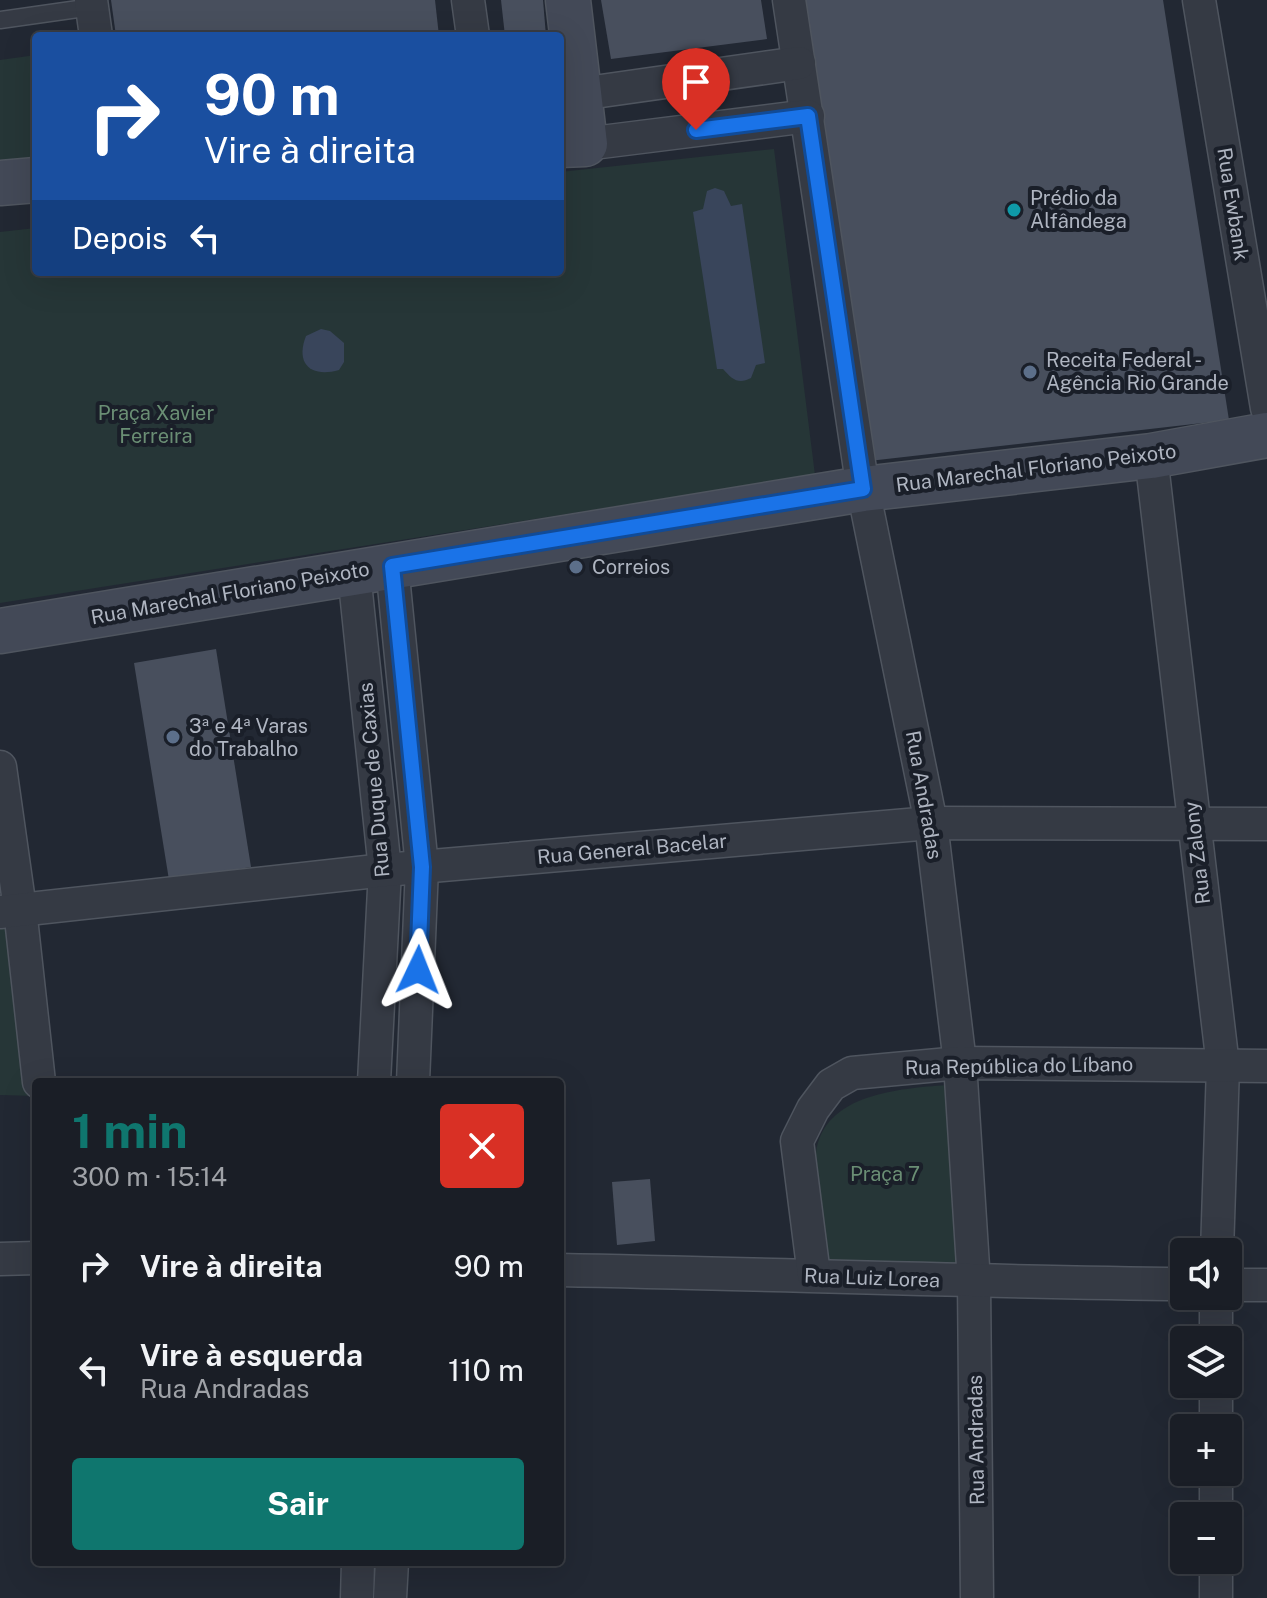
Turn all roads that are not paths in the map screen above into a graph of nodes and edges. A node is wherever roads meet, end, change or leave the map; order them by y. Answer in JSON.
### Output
{"nodes":[{"id":1,"x":468,"y":0,"type":"edge"},
{"id":2,"x":568,"y":0,"type":"edge"},
{"id":3,"x":789,"y":0,"type":"edge"},
{"id":4,"x":1199,"y":0,"type":"edge"},
{"id":5,"x":93,"y":14,"type":"edge"},
{"id":6,"x":0,"y":20,"type":"edge"},
{"id":7,"x":472,"y":32,"type":"edge"},
{"id":8,"x":799,"y":63,"type":"junction"},
{"id":9,"x":580,"y":94,"type":"junction"},
{"id":10,"x":808,"y":116,"type":"junction"},
{"id":11,"x":572,"y":144,"type":"edge"},
{"id":12,"x":32,"y":180,"type":"edge"},
{"id":13,"x":0,"y":183,"type":"edge"},
{"id":14,"x":1267,"y":408,"type":"edge"},
{"id":15,"x":1267,"y":435,"type":"edge"},
{"id":16,"x":1151,"y":456,"type":"junction"},
{"id":17,"x":863,"y":489,"type":"junction"},
{"id":18,"x":373,"y":570,"type":"junction"},
{"id":19,"x":0,"y":631,"type":"edge"},
{"id":20,"x":408,"y":725,"type":"junction"},
{"id":21,"x":370,"y":730,"type":"junction"},
{"id":22,"x":0,"y":767,"type":"edge"},
{"id":23,"x":931,"y":823,"type":"junction"},
{"id":24,"x":1267,"y":824,"type":"edge"},
{"id":25,"x":1194,"y":825,"type":"junction"},
{"id":26,"x":422,"y":867,"type":"junction"},
{"id":27,"x":385,"y":870,"type":"junction"},
{"id":28,"x":10,"y":911,"type":"edge"},
{"id":29,"x":378,"y":993,"type":"junction"},
{"id":30,"x":417,"y":996,"type":"junction"},
{"id":31,"x":960,"y":1063,"type":"junction"},
{"id":32,"x":1223,"y":1066,"type":"junction"},
{"id":33,"x":1267,"y":1066,"type":"edge"},
{"id":34,"x":38,"y":1078,"type":"edge"},
{"id":35,"x":374,"y":1078,"type":"edge"},
{"id":36,"x":413,"y":1078,"type":"edge"},
{"id":37,"x":1217,"y":1238,"type":"edge"},
{"id":38,"x":32,"y":1258,"type":"edge"},
{"id":39,"x":0,"y":1259,"type":"edge"},
{"id":40,"x":564,"y":1270,"type":"edge"},
{"id":41,"x":814,"y":1275,"type":"junction"},
{"id":42,"x":974,"y":1282,"type":"junction"},
{"id":43,"x":1170,"y":1284,"type":"edge"},
{"id":44,"x":1242,"y":1285,"type":"edge"},
{"id":45,"x":1267,"y":1285,"type":"edge"},
{"id":46,"x":358,"y":1566,"type":"edge"},
{"id":47,"x":392,"y":1566,"type":"edge"},
{"id":48,"x":1216,"y":1574,"type":"edge"},
{"id":49,"x":357,"y":1598,"type":"edge"},
{"id":50,"x":390,"y":1598,"type":"edge"},
{"id":51,"x":977,"y":1598,"type":"edge"},
{"id":52,"x":1216,"y":1598,"type":"edge"}],
"edges":[{"from":1,"to":7,"type":"street"},
{"from":2,"to":9,"type":"main road"},
{"from":3,"to":8,"type":"street","name":"Rua Andradas"},
{"from":4,"to":14,"type":"street","name":"Rua Ewbank"},
{"from":5,"to":6,"type":"lane"},
{"from":8,"to":9,"type":"street"},
{"from":8,"to":10,"type":"street","name":"Rua Andradas"},
{"from":9,"to":11,"type":"main road"},
{"from":10,"to":11,"type":"street"},
{"from":10,"to":17,"type":"street","name":"Rua Andradas"},
{"from":12,"to":13,"type":"main road"},
{"from":15,"to":16,"type":"main road","name":"Rua Marechal Floriano Peixoto"},
{"from":16,"to":17,"type":"main road","name":"Rua Marechal Floriano Peixoto"},
{"from":16,"to":25,"type":"street","name":"Rua Zalony"},
{"from":17,"to":18,"type":"main road","name":"Rua Marechal Floriano Peixoto"},
{"from":17,"to":23,"type":"street","name":"Rua Andradas"},
{"from":18,"to":19,"type":"main road","name":"Rua Marechal Floriano Peixoto"},
{"from":18,"to":20,"type":"street","name":"Rua Duque de Caxias"},
{"from":18,"to":21,"type":"street","name":"Rua Duque de Caxias"},
{"from":20,"to":21,"type":"street"},
{"from":20,"to":26,"type":"street","name":"Rua Duque de Caxias"},
{"from":21,"to":27,"type":"street","name":"Rua Duque de Caxias"},
{"from":22,"to":28,"type":"street"},
{"from":23,"to":25,"type":"street","name":"Rua General Bacelar"},
{"from":23,"to":26,"type":"street","name":"Rua General Bacelar"},
{"from":23,"to":31,"type":"street","name":"Rua Andradas"},
{"from":24,"to":25,"type":"street","name":"Rua General Bacelar"},
{"from":25,"to":32,"type":"street","name":"Rua Zalony"},
{"from":26,"to":27,"type":"street","name":"Rua General Bacelar"},
{"from":26,"to":30,"type":"street","name":"Rua Duque de Caxias"},
{"from":27,"to":28,"type":"street","name":"Rua General Bacelar"},
{"from":27,"to":29,"type":"street","name":"Rua Duque de Caxias"},
{"from":28,"to":34,"type":"street"},
{"from":29,"to":30,"type":"street"},
{"from":29,"to":35,"type":"street","name":"Rua Duque de Caxias"},
{"from":30,"to":36,"type":"street","name":"Rua Duque de Caxias"},
{"from":31,"to":32,"type":"street","name":"Rua República do Líbano"},
{"from":31,"to":41,"type":"street","name":"Rua República do Líbano"},
{"from":31,"to":42,"type":"street","name":"Rua Andradas"},
{"from":32,"to":33,"type":"street","name":"Rua República do Líbano"},
{"from":32,"to":37,"type":"street","name":"Rua Zalony"},
{"from":38,"to":39,"type":"street"},
{"from":40,"to":41,"type":"street","name":"Rua Luiz Lorea"},
{"from":41,"to":42,"type":"street","name":"Rua Luiz Lorea"},
{"from":42,"to":43,"type":"street","name":"Rua Luiz Lorea"},
{"from":42,"to":51,"type":"street","name":"Rua Andradas"},
{"from":44,"to":45,"type":"street"},
{"from":46,"to":49,"type":"street"},
{"from":47,"to":50,"type":"street"},
{"from":48,"to":52,"type":"street"}]}
